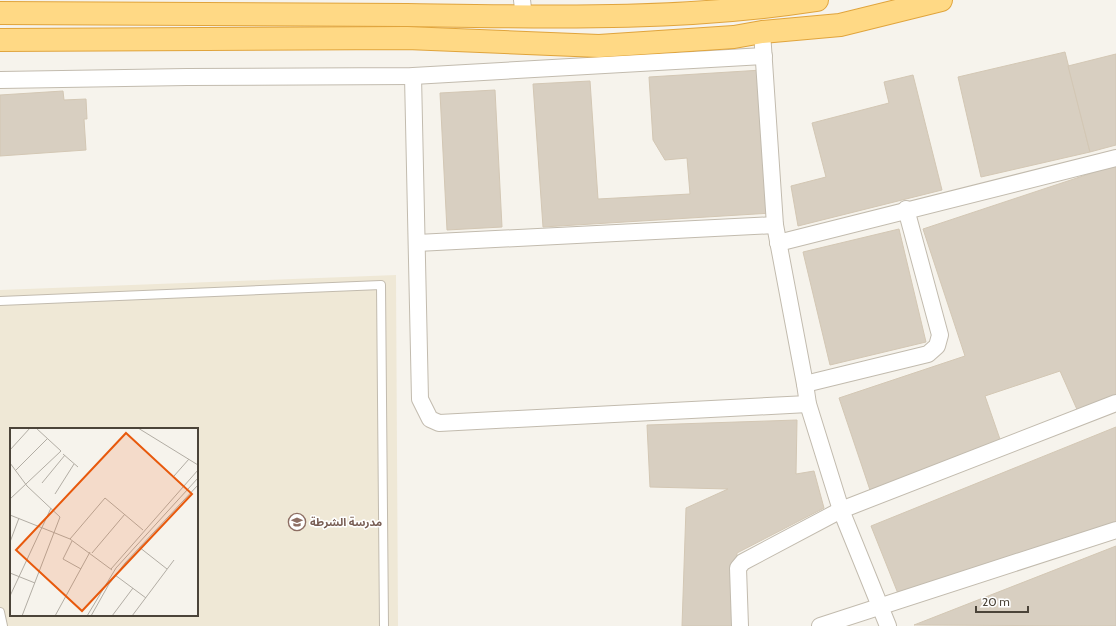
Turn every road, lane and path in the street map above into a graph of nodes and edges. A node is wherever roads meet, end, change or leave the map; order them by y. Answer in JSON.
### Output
{"nodes":[{"id":1,"x":817,"y":0,"type":"edge"},
{"id":2,"x":941,"y":0,"type":"edge"},
{"id":3,"x":773,"y":3,"type":"edge"},
{"id":4,"x":523,"y":8,"type":"edge"},
{"id":5,"x":0,"y":13,"type":"edge"},
{"id":6,"x":762,"y":32,"type":"junction"},
{"id":7,"x":0,"y":40,"type":"edge"},
{"id":8,"x":764,"y":56,"type":"junction"},
{"id":9,"x":413,"y":76,"type":"junction"},
{"id":10,"x":0,"y":80,"type":"edge"},
{"id":11,"x":1116,"y":158,"type":"edge"},
{"id":12,"x":906,"y":209,"type":"junction"},
{"id":13,"x":775,"y":225,"type":"junction"},
{"id":14,"x":417,"y":243,"type":"junction"},
{"id":15,"x":778,"y":243,"type":"junction"},
{"id":16,"x":0,"y":301,"type":"edge"},
{"id":17,"x":806,"y":384,"type":"junction"},
{"id":18,"x":1116,"y":403,"type":"edge"},
{"id":19,"x":808,"y":404,"type":"junction"},
{"id":20,"x":841,"y":510,"type":"junction"},
{"id":21,"x":1116,"y":530,"type":"edge"},
{"id":22,"x":880,"y":608,"type":"junction"},
{"id":23,"x":0,"y":612,"type":"edge"},
{"id":24,"x":4,"y":626,"type":"edge"},
{"id":25,"x":384,"y":626,"type":"edge"},
{"id":26,"x":740,"y":626,"type":"edge"},
{"id":27,"x":820,"y":626,"type":"edge"},
{"id":28,"x":888,"y":626,"type":"edge"}],
"edges":[{"from":1,"to":3,"type":"highway"},
{"from":2,"to":6,"type":"highway"},
{"from":3,"to":4,"type":"highway"},
{"from":4,"to":5,"type":"highway"},
{"from":6,"to":7,"type":"highway"},
{"from":6,"to":8,"type":"street"},
{"from":8,"to":9,"type":"street"},
{"from":8,"to":13,"type":"street"},
{"from":9,"to":10,"type":"street"},
{"from":9,"to":14,"type":"street"},
{"from":11,"to":12,"type":"street"},
{"from":12,"to":15,"type":"street"},
{"from":12,"to":17,"type":"street"},
{"from":13,"to":14,"type":"street"},
{"from":13,"to":15,"type":"street"},
{"from":14,"to":19,"type":"street"},
{"from":15,"to":17,"type":"street"},
{"from":16,"to":25,"type":"lane"},
{"from":17,"to":19,"type":"street"},
{"from":18,"to":20,"type":"street"},
{"from":19,"to":20,"type":"street"},
{"from":20,"to":22,"type":"street"},
{"from":20,"to":26,"type":"street"},
{"from":21,"to":22,"type":"street"},
{"from":22,"to":27,"type":"street"},
{"from":22,"to":28,"type":"street"},
{"from":23,"to":24,"type":"lane"}]}
